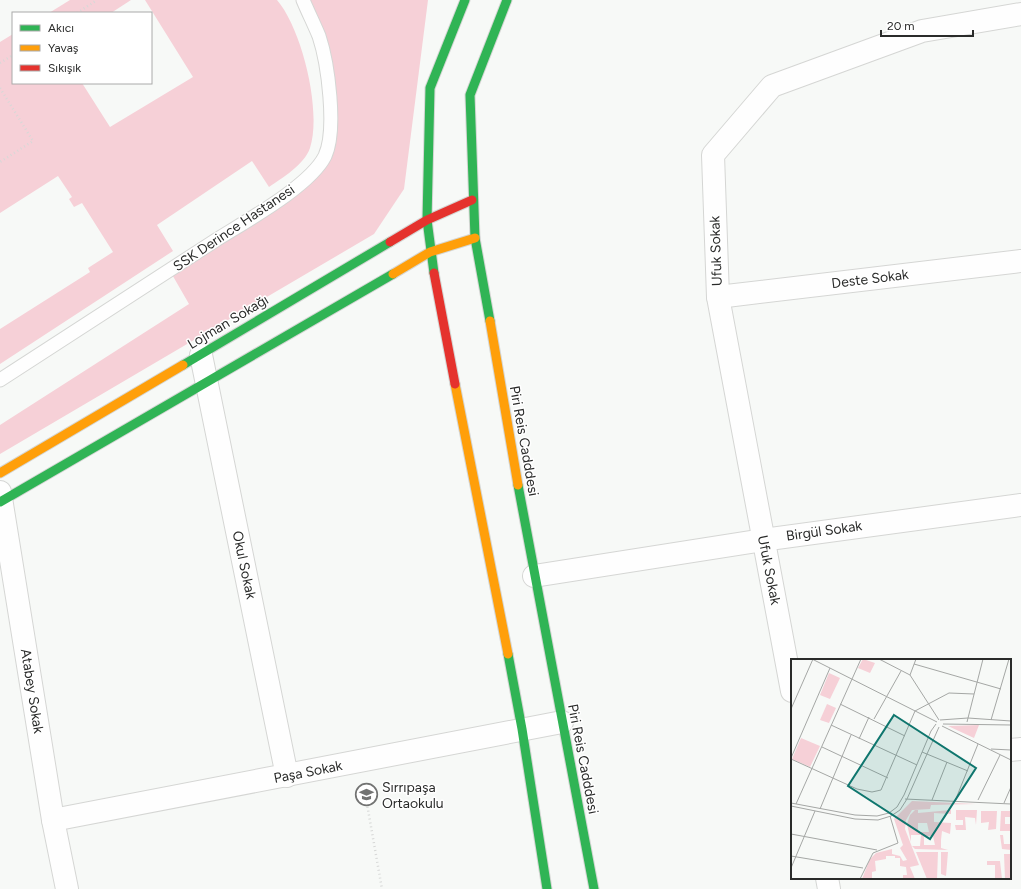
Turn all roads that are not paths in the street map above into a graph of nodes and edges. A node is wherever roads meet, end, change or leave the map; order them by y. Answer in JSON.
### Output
{"nodes":[{"id":1,"x":303,"y":0,"type":"edge"},
{"id":2,"x":465,"y":0,"type":"edge"},
{"id":3,"x":507,"y":0,"type":"edge"},
{"id":4,"x":1021,"y":14,"type":"edge"},
{"id":5,"x":472,"y":200,"type":"junction"},
{"id":6,"x":427,"y":220,"type":"junction"},
{"id":7,"x":475,"y":238,"type":"junction"},
{"id":8,"x":430,"y":252,"type":"junction"},
{"id":9,"x":1021,"y":261,"type":"edge"},
{"id":10,"x":718,"y":297,"type":"junction"},
{"id":11,"x":201,"y":354,"type":"junction"},
{"id":12,"x":0,"y":380,"type":"edge"},
{"id":13,"x":206,"y":382,"type":"junction"},
{"id":14,"x":0,"y":473,"type":"edge"},
{"id":15,"x":1,"y":498,"type":"edge"},
{"id":16,"x":1021,"y":505,"type":"edge"},
{"id":17,"x":764,"y":540,"type":"junction"},
{"id":18,"x":534,"y":576,"type":"junction"},
{"id":19,"x":791,"y":686,"type":"edge"},
{"id":20,"x":562,"y":722,"type":"junction"},
{"id":21,"x":522,"y":729,"type":"junction"},
{"id":22,"x":1021,"y":749,"type":"edge"},
{"id":23,"x":1011,"y":750,"type":"edge"},
{"id":24,"x":287,"y":776,"type":"junction"},
{"id":25,"x":53,"y":820,"type":"junction"},
{"id":26,"x":827,"y":879,"type":"edge"},
{"id":27,"x":67,"y":889,"type":"edge"},
{"id":28,"x":547,"y":889,"type":"edge"},
{"id":29,"x":594,"y":889,"type":"edge"},
{"id":30,"x":829,"y":889,"type":"edge"}],
"edges":[{"from":1,"to":12,"type":"lane","name":"SSK Derince Hastanesi"},
{"from":2,"to":6,"type":"main road"},
{"from":3,"to":5,"type":"main road","name":"Piri Reis Cadddesi"},
{"from":4,"to":10,"type":"street","name":"Ufuk Sokak"},
{"from":5,"to":6,"type":"main road","name":"Lojman Sokağı"},
{"from":5,"to":7,"type":"main road","name":"Piri Reis Cadddesi"},
{"from":6,"to":8,"type":"main road"},
{"from":6,"to":11,"type":"main road","name":"Lojman Sokağı"},
{"from":7,"to":8,"type":"main road"},
{"from":7,"to":18,"type":"main road","name":"Piri Reis Cadddesi"},
{"from":8,"to":13,"type":"main road"},
{"from":8,"to":21,"type":"main road"},
{"from":9,"to":10,"type":"street","name":"Deste Sokak"},
{"from":10,"to":17,"type":"street","name":"Ufuk Sokak"},
{"from":11,"to":13,"type":"street","name":"Okul Sokak"},
{"from":11,"to":14,"type":"main road","name":"Lojman Sokağı"},
{"from":13,"to":15,"type":"main road"},
{"from":13,"to":24,"type":"street","name":"Okul Sokak"},
{"from":15,"to":25,"type":"street","name":"Atabey Sokak"},
{"from":16,"to":17,"type":"street","name":"Birgül Sokak"},
{"from":17,"to":18,"type":"street","name":"Birgül Sokak"},
{"from":17,"to":19,"type":"street","name":"Ufuk Sokak"},
{"from":18,"to":20,"type":"main road","name":"Piri Reis Cadddesi"},
{"from":20,"to":21,"type":"street","name":"Paşa Sokak"},
{"from":20,"to":29,"type":"main road","name":"Piri Reis Cadddesi"},
{"from":21,"to":24,"type":"street","name":"Paşa Sokak"},
{"from":21,"to":28,"type":"main road"},
{"from":22,"to":23,"type":"street"},
{"from":24,"to":25,"type":"street","name":"Paşa Sokak"},
{"from":25,"to":27,"type":"street","name":"Atabey Sokak"},
{"from":26,"to":30,"type":"street"}]}
